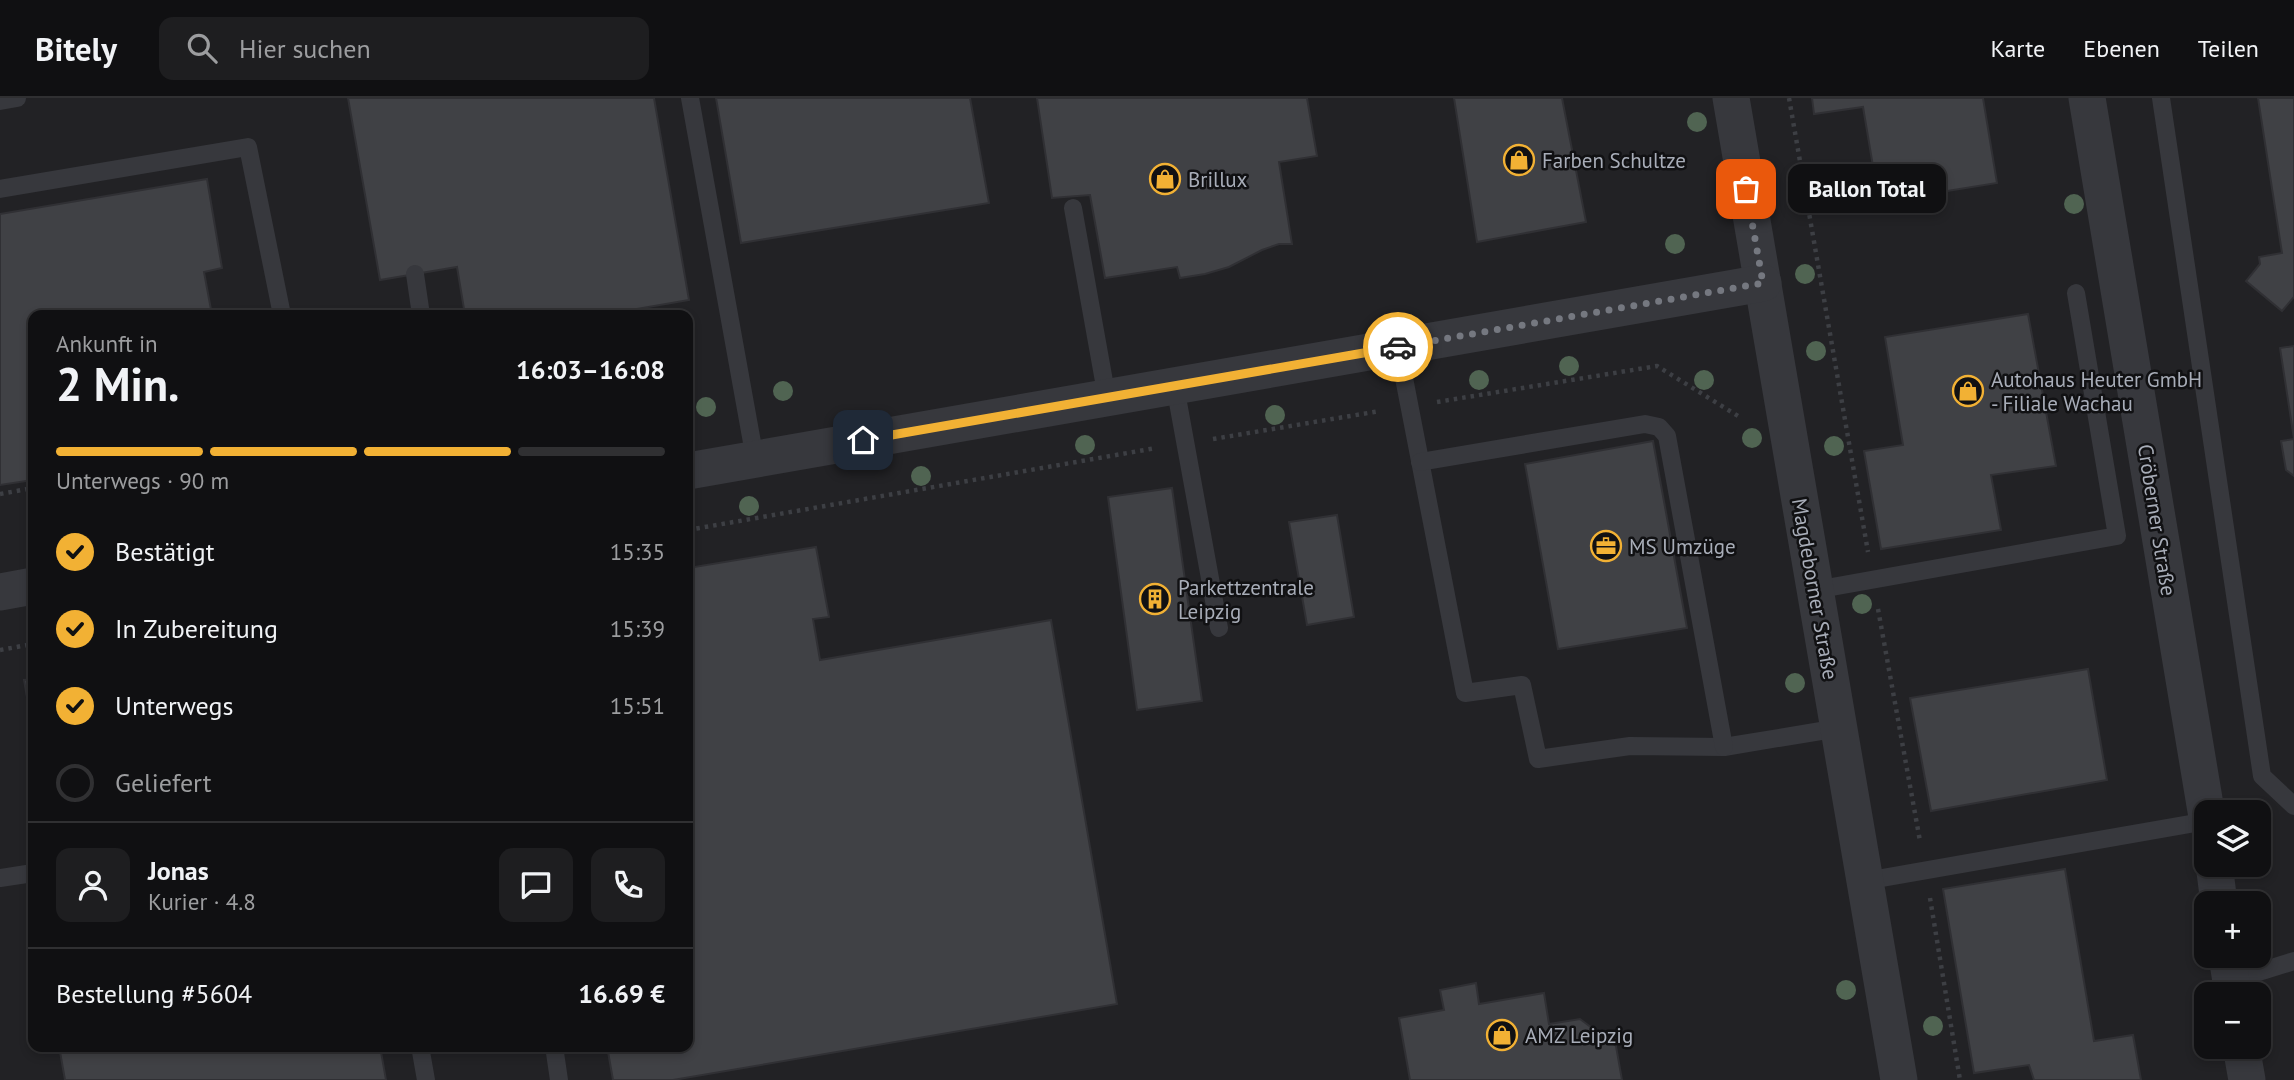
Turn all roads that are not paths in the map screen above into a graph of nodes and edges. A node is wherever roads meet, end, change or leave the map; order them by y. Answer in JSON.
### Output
{"nodes":[{"id":1,"x":18,"y":98,"type":"edge"},
{"id":2,"x":690,"y":98,"type":"edge"},
{"id":3,"x":1731,"y":98,"type":"edge"},
{"id":4,"x":2087,"y":98,"type":"edge"},
{"id":5,"x":2161,"y":98,"type":"edge"},
{"id":6,"x":0,"y":101,"type":"edge"},
{"id":7,"x":0,"y":189,"type":"edge"},
{"id":8,"x":1073,"y":208,"type":"dead end"},
{"id":9,"x":415,"y":274,"type":"dead end"},
{"id":10,"x":1763,"y":283,"type":"junction"},
{"id":11,"x":2076,"y":293,"type":"dead end"},
{"id":12,"x":281,"y":310,"type":"edge"},
{"id":13,"x":420,"y":310,"type":"edge"},
{"id":14,"x":1398,"y":347,"type":"junction"},
{"id":15,"x":1175,"y":386,"type":"junction"},
{"id":16,"x":1107,"y":398,"type":"junction"},
{"id":17,"x":755,"y":459,"type":"junction"},
{"id":18,"x":1420,"y":462,"type":"junction"},
{"id":19,"x":693,"y":470,"type":"edge"},
{"id":20,"x":28,"y":587,"type":"edge"},
{"id":21,"x":1815,"y":590,"type":"junction"},
{"id":22,"x":0,"y":592,"type":"edge"},
{"id":23,"x":1219,"y":628,"type":"dead end"},
{"id":24,"x":1839,"y":728,"type":"junction"},
{"id":25,"x":1724,"y":747,"type":"junction"},
{"id":26,"x":2204,"y":800,"type":"edge"},
{"id":27,"x":2294,"y":806,"type":"edge"},
{"id":28,"x":2194,"y":821,"type":"edge"},
{"id":29,"x":28,"y":874,"type":"edge"},
{"id":30,"x":0,"y":878,"type":"edge"},
{"id":31,"x":1865,"y":881,"type":"junction"},
{"id":32,"x":2294,"y":961,"type":"edge"},
{"id":33,"x":2230,"y":977,"type":"edge"},
{"id":34,"x":421,"y":1052,"type":"edge"},
{"id":35,"x":555,"y":1052,"type":"edge"},
{"id":36,"x":2243,"y":1059,"type":"edge"},
{"id":37,"x":426,"y":1080,"type":"edge"},
{"id":38,"x":559,"y":1080,"type":"edge"},
{"id":39,"x":1899,"y":1080,"type":"edge"},
{"id":40,"x":2247,"y":1080,"type":"edge"}],
"edges":[{"from":1,"to":6,"type":"lane"},
{"from":2,"to":17,"type":"lane"},
{"from":3,"to":10,"type":"street","name":"Magdeborner Straße"},
{"from":4,"to":26,"type":"street","name":"Cröberner Straße"},
{"from":5,"to":27,"type":"lane"},
{"from":7,"to":12,"type":"lane"},
{"from":8,"to":16,"type":"lane"},
{"from":9,"to":13,"type":"lane"},
{"from":10,"to":14,"type":"street"},
{"from":10,"to":21,"type":"street","name":"Magdeborner Straße"},
{"from":11,"to":21,"type":"lane"},
{"from":14,"to":15,"type":"street"},
{"from":14,"to":18,"type":"lane"},
{"from":15,"to":16,"type":"street"},
{"from":15,"to":23,"type":"lane"},
{"from":16,"to":17,"type":"street"},
{"from":17,"to":19,"type":"street"},
{"from":18,"to":25,"type":"lane"},
{"from":18,"to":25,"type":"lane"},
{"from":20,"to":22,"type":"street"},
{"from":21,"to":24,"type":"street","name":"Magdeborner Straße"},
{"from":24,"to":25,"type":"lane"},
{"from":24,"to":31,"type":"street","name":"Magdeborner Straße"},
{"from":28,"to":31,"type":"lane"},
{"from":29,"to":30,"type":"lane"},
{"from":31,"to":39,"type":"street","name":"Magdeborner Straße"},
{"from":32,"to":33,"type":"lane"},
{"from":34,"to":37,"type":"lane"},
{"from":35,"to":38,"type":"lane"},
{"from":36,"to":40,"type":"street"}]}
